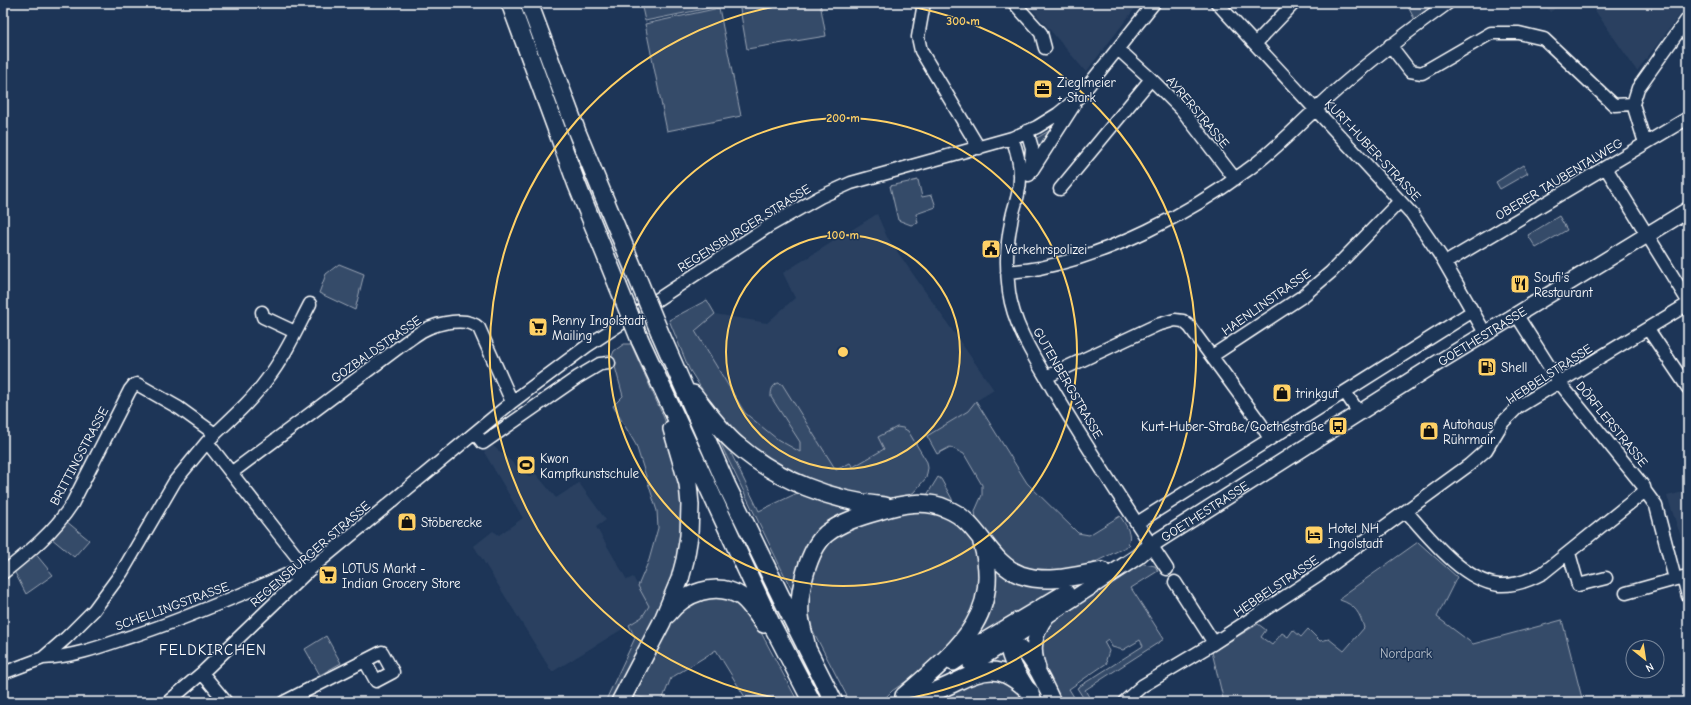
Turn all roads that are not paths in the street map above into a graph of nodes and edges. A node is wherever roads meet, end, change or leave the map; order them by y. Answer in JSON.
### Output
{"nodes":[{"id":1,"x":510,"y":3,"type":"edge"},
{"id":2,"x":529,"y":3,"type":"edge"},
{"id":3,"x":924,"y":3,"type":"edge"},
{"id":4,"x":1014,"y":3,"type":"edge"},
{"id":5,"x":1154,"y":3,"type":"edge"},
{"id":6,"x":1217,"y":3,"type":"edge"},
{"id":7,"x":1294,"y":3,"type":"edge"},
{"id":8,"x":1448,"y":3,"type":"edge"},
{"id":9,"x":1688,"y":18,"type":"edge"},
{"id":10,"x":1255,"y":44,"type":"junction"},
{"id":11,"x":1390,"y":45,"type":"junction"},
{"id":12,"x":1045,"y":48,"type":"dead end"},
{"id":13,"x":1118,"y":49,"type":"junction"},
{"id":14,"x":1151,"y":79,"type":"junction"},
{"id":15,"x":1080,"y":96,"type":"junction"},
{"id":16,"x":1633,"y":104,"type":"junction"},
{"id":17,"x":1316,"y":109,"type":"junction"},
{"id":18,"x":1688,"y":118,"type":"edge"},
{"id":19,"x":1027,"y":131,"type":"junction"},
{"id":20,"x":1012,"y":138,"type":"junction"},
{"id":21,"x":1646,"y":143,"type":"junction"},
{"id":22,"x":979,"y":148,"type":"junction"},
{"id":23,"x":1606,"y":168,"type":"junction"},
{"id":24,"x":1029,"y":175,"type":"junction"},
{"id":25,"x":1235,"y":179,"type":"junction"},
{"id":26,"x":1060,"y":189,"type":"dead end"},
{"id":27,"x":1019,"y":192,"type":"junction"},
{"id":28,"x":1400,"y":201,"type":"junction"},
{"id":29,"x":1688,"y":210,"type":"edge"},
{"id":30,"x":1646,"y":235,"type":"junction"},
{"id":31,"x":1445,"y":263,"type":"junction"},
{"id":32,"x":1007,"y":272,"type":"junction"},
{"id":33,"x":1688,"y":300,"type":"edge"},
{"id":34,"x":310,"y":304,"type":"dead end"},
{"id":35,"x":1688,"y":304,"type":"edge"},
{"id":36,"x":1473,"y":311,"type":"junction"},
{"id":37,"x":262,"y":312,"type":"dead end"},
{"id":38,"x":1516,"y":314,"type":"junction"},
{"id":39,"x":1648,"y":329,"type":"junction"},
{"id":40,"x":295,"y":332,"type":"junction"},
{"id":41,"x":1485,"y":333,"type":"junction"},
{"id":42,"x":1212,"y":356,"type":"junction"},
{"id":43,"x":609,"y":363,"type":"dead end"},
{"id":44,"x":679,"y":376,"type":"junction"},
{"id":45,"x":1046,"y":377,"type":"junction"},
{"id":46,"x":1560,"y":382,"type":"junction"},
{"id":47,"x":1688,"y":388,"type":"edge"},
{"id":48,"x":664,"y":392,"type":"junction"},
{"id":49,"x":1345,"y":392,"type":"junction"},
{"id":50,"x":512,"y":402,"type":"junction"},
{"id":51,"x":1359,"y":413,"type":"junction"},
{"id":52,"x":671,"y":419,"type":"junction"},
{"id":53,"x":475,"y":433,"type":"junction"},
{"id":54,"x":211,"y":438,"type":"junction"},
{"id":55,"x":1270,"y":439,"type":"junction"},
{"id":56,"x":231,"y":473,"type":"junction"},
{"id":57,"x":1645,"y":492,"type":"junction"},
{"id":58,"x":893,"y":506,"type":"junction"},
{"id":59,"x":1406,"y":511,"type":"junction"},
{"id":60,"x":1137,"y":523,"type":"junction"},
{"id":61,"x":981,"y":541,"type":"junction"},
{"id":62,"x":1151,"y":545,"type":"junction"},
{"id":63,"x":1569,"y":553,"type":"junction"},
{"id":64,"x":1167,"y":569,"type":"dead end"},
{"id":65,"x":308,"y":571,"type":"junction"},
{"id":66,"x":1102,"y":571,"type":"junction"},
{"id":67,"x":3,"y":573,"type":"edge"},
{"id":68,"x":1606,"y":578,"type":"dead end"},
{"id":69,"x":1675,"y":579,"type":"junction"},
{"id":70,"x":1175,"y":582,"type":"dead end"},
{"id":71,"x":1626,"y":593,"type":"dead end"},
{"id":72,"x":1688,"y":596,"type":"edge"},
{"id":73,"x":1046,"y":616,"type":"junction"},
{"id":74,"x":662,"y":622,"type":"junction"},
{"id":75,"x":1012,"y":624,"type":"junction"},
{"id":76,"x":66,"y":638,"type":"junction"},
{"id":77,"x":775,"y":640,"type":"junction"},
{"id":78,"x":1007,"y":640,"type":"junction"},
{"id":79,"x":982,"y":642,"type":"junction"},
{"id":80,"x":1214,"y":643,"type":"junction"},
{"id":81,"x":807,"y":648,"type":"junction"},
{"id":82,"x":72,"y":654,"type":"junction"},
{"id":83,"x":43,"y":658,"type":"junction"},
{"id":84,"x":365,"y":661,"type":"dead end"},
{"id":85,"x":971,"y":665,"type":"joint"},
{"id":86,"x":3,"y":673,"type":"edge"},
{"id":87,"x":202,"y":673,"type":"junction"},
{"id":88,"x":1042,"y":680,"type":"junction"},
{"id":89,"x":1032,"y":697,"type":"edge"},
{"id":90,"x":908,"y":700,"type":"edge"},
{"id":91,"x":168,"y":702,"type":"edge"},
{"id":92,"x":226,"y":702,"type":"edge"},
{"id":93,"x":284,"y":702,"type":"edge"},
{"id":94,"x":620,"y":702,"type":"edge"},
{"id":95,"x":807,"y":702,"type":"edge"},
{"id":96,"x":812,"y":702,"type":"edge"},
{"id":97,"x":834,"y":702,"type":"edge"},
{"id":98,"x":1053,"y":702,"type":"edge"},
{"id":99,"x":1124,"y":702,"type":"edge"}],
"edges":[{"from":1,"to":48,"type":"highway","bridge":true},
{"from":2,"to":44,"type":"highway","bridge":true},
{"from":3,"to":22,"type":"street"},
{"from":4,"to":12,"type":"street"},
{"from":5,"to":13,"type":"street","name":"REGENSBURGER STRASSE"},
{"from":6,"to":10,"type":"street","name":"KURT-HUBER-STRASSE"},
{"from":7,"to":10,"type":"street"},
{"from":8,"to":11,"type":"street"},
{"from":9,"to":16,"type":"street"},
{"from":10,"to":17,"type":"street","name":"KURT-HUBER-STRASSE"},
{"from":11,"to":16,"type":"street"},
{"from":11,"to":17,"type":"street"},
{"from":13,"to":14,"type":"street","name":"AYRERSTRASSE"},
{"from":13,"to":15,"type":"street","name":"REGENSBURGER STRASSE"},
{"from":14,"to":25,"type":"street","name":"AYRERSTRASSE"},
{"from":14,"to":26,"type":"street"},
{"from":15,"to":19,"type":"street","name":"REGENSBURGER STRASSE"},
{"from":15,"to":24,"type":"street"},
{"from":16,"to":21,"type":"street"},
{"from":17,"to":25,"type":"street"},
{"from":17,"to":28,"type":"street","name":"KURT-HUBER-STRASSE"},
{"from":18,"to":21,"type":"street","name":"OBERER TAUBENTALWEG"},
{"from":19,"to":20,"type":"street","name":"REGENSBURGER STRASSE"},
{"from":19,"to":24,"type":"street","name":"GUTENBERGSTRASSE"},
{"from":20,"to":22,"type":"street","name":"REGENSBURGER STRASSE"},
{"from":20,"to":27,"type":"street","name":"GUTENBERGSTRASSE"},
{"from":21,"to":23,"type":"street","name":"OBERER TAUBENTALWEG"},
{"from":22,"to":50,"type":"street","name":"REGENSBURGER STRASSE"},
{"from":23,"to":30,"type":"street"},
{"from":23,"to":31,"type":"street","name":"OBERER TAUBENTALWEG"},
{"from":24,"to":27,"type":"street","name":"GUTENBERGSTRASSE"},
{"from":25,"to":32,"type":"street"},
{"from":27,"to":32,"type":"street","name":"GUTENBERGSTRASSE"},
{"from":28,"to":31,"type":"street","name":"KURT-HUBER-STRASSE"},
{"from":28,"to":42,"type":"street","name":"HAENLINSTRASSE"},
{"from":29,"to":30,"type":"main road","name":"GOETHESTRASSE"},
{"from":30,"to":33,"type":"street"},
{"from":30,"to":38,"type":"main road","name":"GOETHESTRASSE"},
{"from":31,"to":36,"type":"street","name":"KURT-HUBER-STRASSE"},
{"from":32,"to":45,"type":"street","name":"GUTENBERGSTRASSE"},
{"from":34,"to":40,"type":"street"},
{"from":35,"to":39,"type":"street","name":"HEBBELSTRASSE"},
{"from":36,"to":41,"type":"street","name":"KURT-HUBER-STRASSE"},
{"from":36,"to":49,"type":"street","name":"GOETHESTRASSE"},
{"from":37,"to":40,"type":"street"},
{"from":38,"to":41,"type":"main road","name":"GOETHESTRASSE"},
{"from":38,"to":46,"type":"street","name":"DÖRFLERSTRASSE"},
{"from":39,"to":46,"type":"street","name":"HEBBELSTRASSE"},
{"from":39,"to":47,"type":"street"},
{"from":40,"to":54,"type":"street"},
{"from":41,"to":51,"type":"main road","name":"GOETHESTRASSE"},
{"from":42,"to":45,"type":"street"},
{"from":42,"to":55,"type":"street"},
{"from":43,"to":53,"type":"street"},
{"from":44,"to":58,"type":"highway"},
{"from":44,"to":81,"type":"highway"},
{"from":45,"to":60,"type":"street","name":"GUTENBERGSTRASSE"},
{"from":46,"to":57,"type":"street","name":"DÖRFLERSTRASSE"},
{"from":46,"to":59,"type":"street","name":"HEBBELSTRASSE"},
{"from":48,"to":52,"type":"highway"},
{"from":48,"to":96,"type":"highway"},
{"from":49,"to":51,"type":"street"},
{"from":49,"to":55,"type":"street","name":"GOETHESTRASSE"},
{"from":50,"to":53,"type":"street","name":"REGENSBURGER STRASSE"},
{"from":50,"to":56,"type":"street","name":"GOZBALDSTRASSE"},
{"from":51,"to":62,"type":"main road","name":"GOETHESTRASSE"},
{"from":52,"to":74,"type":"highway"},
{"from":52,"to":77,"type":"highway"},
{"from":53,"to":65,"type":"street","name":"REGENSBURGER STRASSE"},
{"from":54,"to":56,"type":"street"},
{"from":54,"to":67,"type":"street","name":"BRITTINGSTRASSE"},
{"from":54,"to":76,"type":"street"},
{"from":55,"to":60,"type":"street","name":"GOETHESTRASSE"},
{"from":56,"to":65,"type":"street"},
{"from":57,"to":63,"type":"street"},
{"from":57,"to":69,"type":"street","name":"DÖRFLERSTRASSE"},
{"from":58,"to":61,"type":"highway"},
{"from":58,"to":81,"type":"highway"},
{"from":59,"to":63,"type":"street"},
{"from":59,"to":80,"type":"street","name":"HEBBELSTRASSE"},
{"from":60,"to":62,"type":"street","name":"GUTENBERGSTRASSE"},
{"from":61,"to":66,"type":"highway"},
{"from":61,"to":90,"type":"highway"},
{"from":62,"to":64,"type":"street","name":"GUTENBERGSTRASSE"},
{"from":62,"to":66,"type":"main road"},
{"from":62,"to":73,"type":"main road"},
{"from":63,"to":68,"type":"street"},
{"from":65,"to":82,"type":"street","name":"SCHELLINGSTRASSE"},
{"from":65,"to":87,"type":"street","name":"REGENSBURGER STRASSE"},
{"from":66,"to":75,"type":"main road"},
{"from":69,"to":71,"type":"street"},
{"from":69,"to":72,"type":"street"},
{"from":70,"to":80,"type":"street"},
{"from":73,"to":78,"type":"main road"},
{"from":73,"to":88,"type":"main road"},
{"from":74,"to":77,"type":"highway"},
{"from":74,"to":94,"type":"highway"},
{"from":75,"to":78,"type":"main road"},
{"from":75,"to":79,"type":"main road"},
{"from":76,"to":82,"type":"street"},
{"from":76,"to":83,"type":"street"},
{"from":77,"to":95,"type":"highway"},
{"from":78,"to":79,"type":"main road"},
{"from":78,"to":85,"type":"main road"},
{"from":78,"to":88,"type":"main road"},
{"from":78,"to":89,"type":"main road"},
{"from":79,"to":90,"type":"highway"},
{"from":80,"to":99,"type":"street","name":"HEBBELSTRASSE"},
{"from":81,"to":97,"type":"highway"},
{"from":82,"to":83,"type":"street","name":"SCHELLINGSTRASSE"},
{"from":83,"to":86,"type":"street"},
{"from":84,"to":93,"type":"street"},
{"from":85,"to":90,"type":"highway"},
{"from":87,"to":91,"type":"street","name":"REGENSBURGER STRASSE"},
{"from":87,"to":92,"type":"street"},
{"from":88,"to":98,"type":"main road"},
{"from":89,"to":90,"type":"highway"}]}
